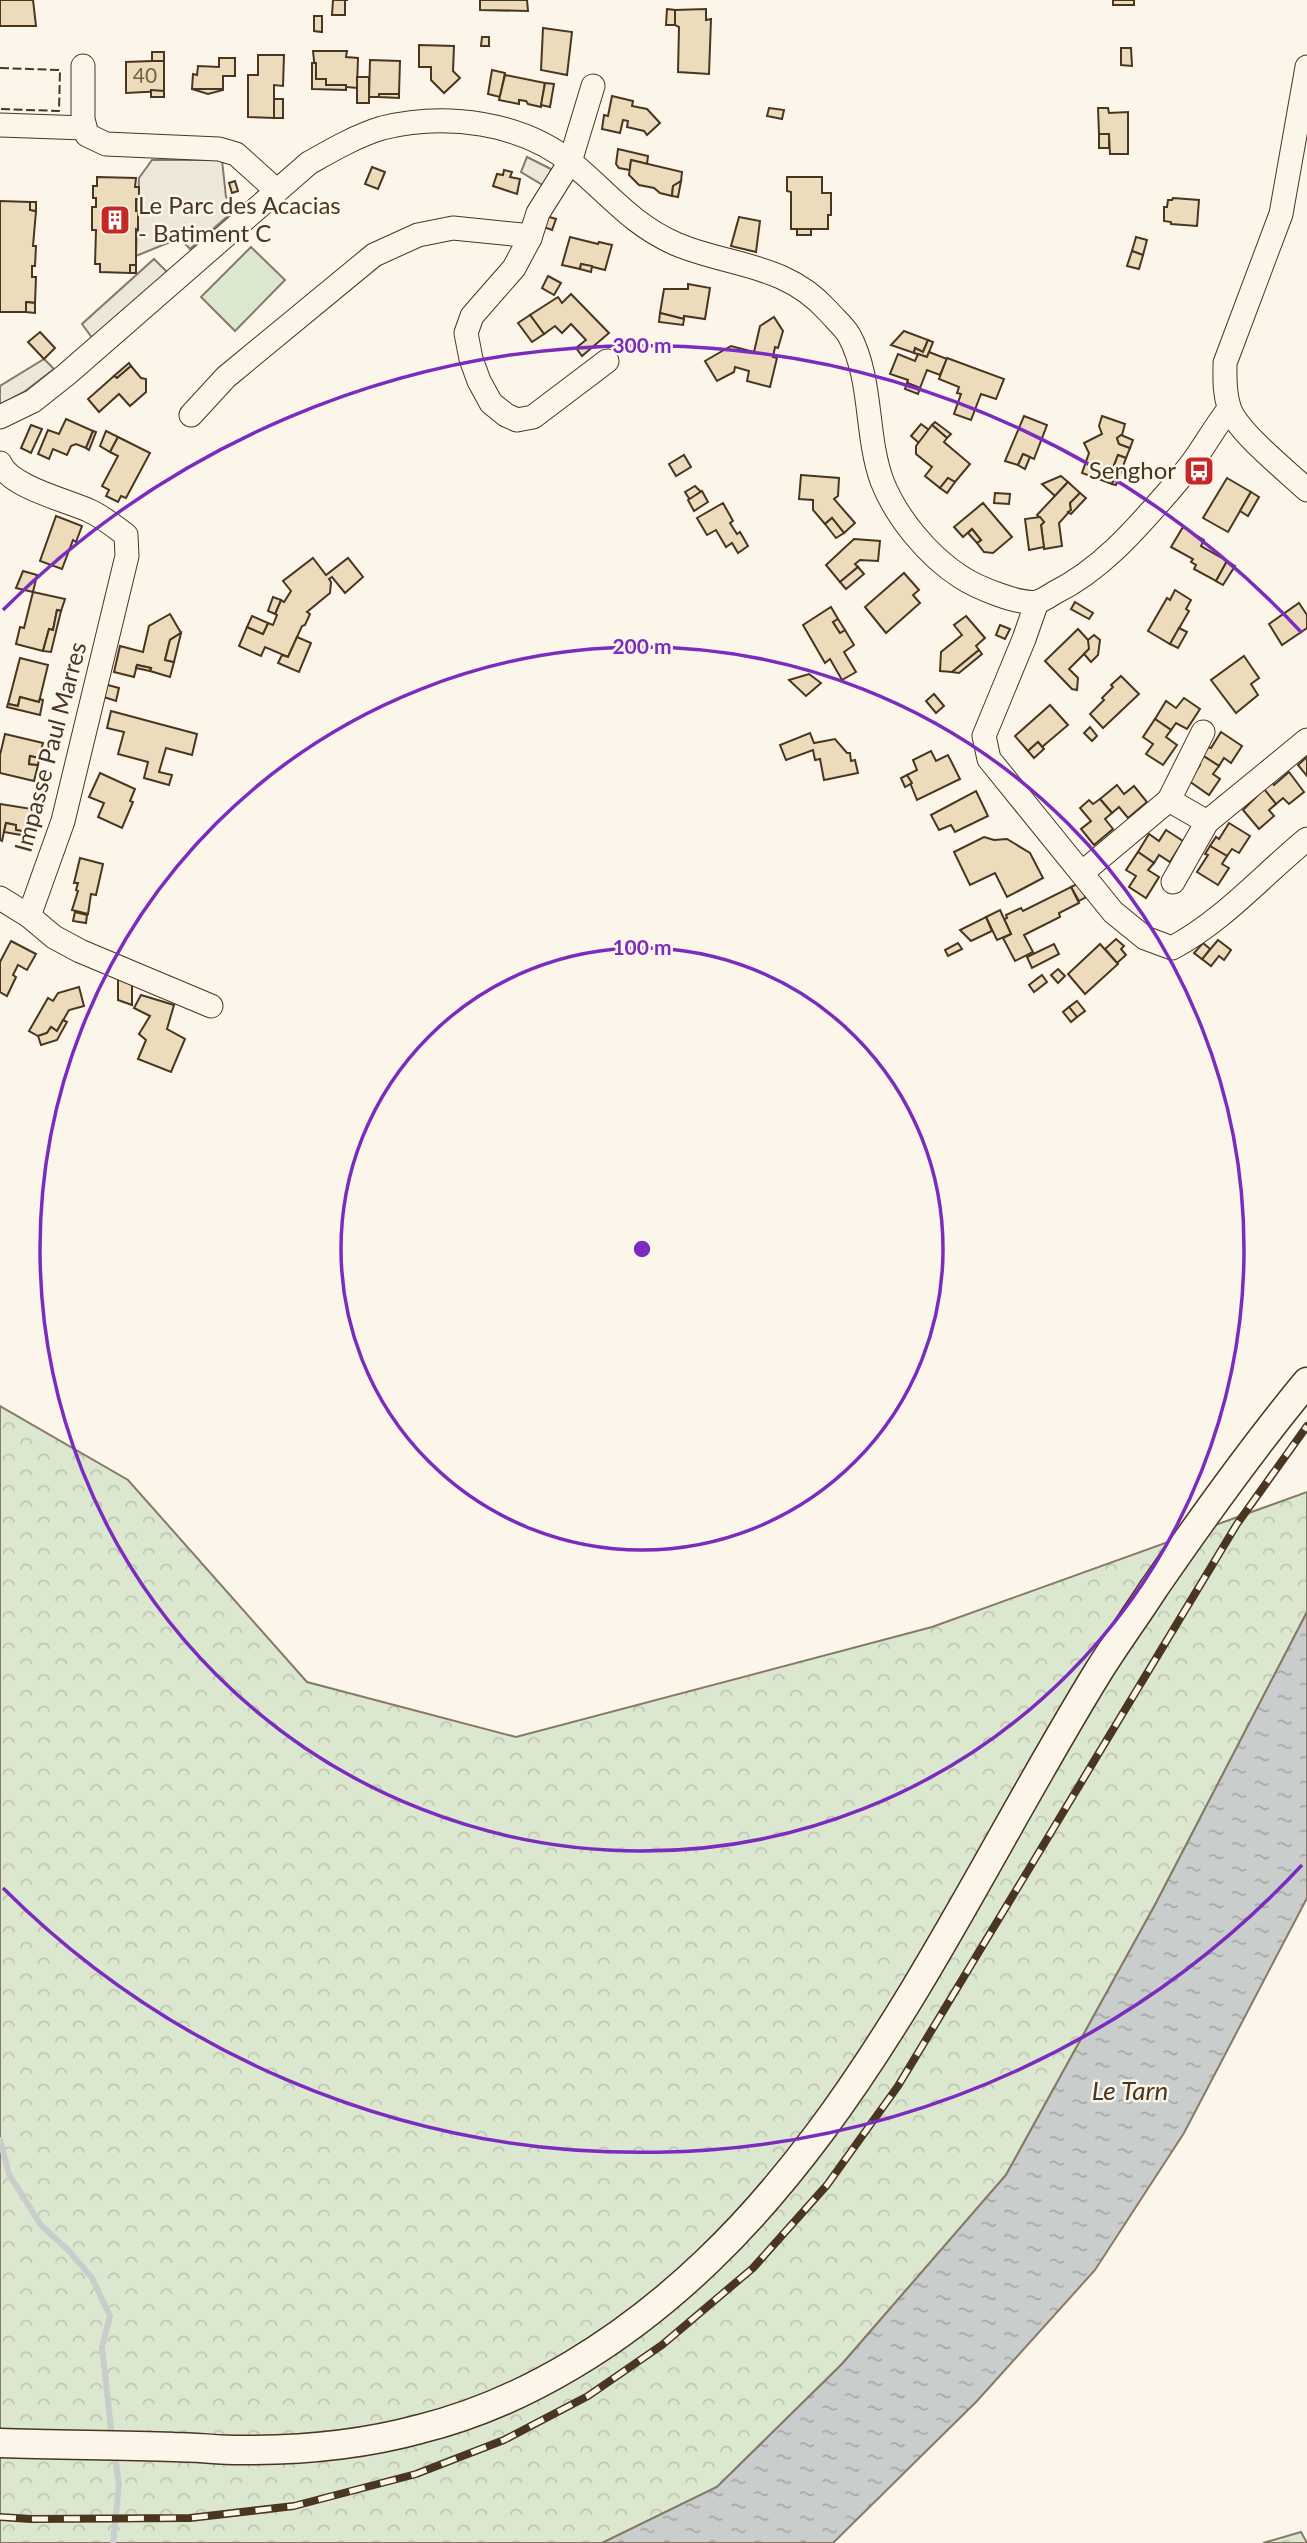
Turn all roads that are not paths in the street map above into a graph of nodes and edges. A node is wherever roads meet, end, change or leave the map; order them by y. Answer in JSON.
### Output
{"nodes":[{"id":1,"x":83,"y":66,"type":"dead end"},
{"id":2,"x":1307,"y":67,"type":"edge"},
{"id":3,"x":593,"y":86,"type":"dead end"},
{"id":4,"x":0,"y":125,"type":"edge"},
{"id":5,"x":85,"y":128,"type":"junction"},
{"id":6,"x":570,"y":162,"type":"junction"},
{"id":7,"x":276,"y":190,"type":"junction"},
{"id":8,"x":530,"y":238,"type":"junction"},
{"id":9,"x":607,"y":361,"type":"dead end"},
{"id":10,"x":1229,"y":409,"type":"junction"},
{"id":11,"x":191,"y":415,"type":"dead end"},
{"id":12,"x":0,"y":417,"type":"edge"},
{"id":13,"x":0,"y":463,"type":"edge"},
{"id":14,"x":1307,"y":489,"type":"edge"},
{"id":15,"x":1037,"y":602,"type":"junction"},
{"id":16,"x":1203,"y":732,"type":"dead end"},
{"id":17,"x":1307,"y":740,"type":"edge"},
{"id":18,"x":1169,"y":800,"type":"junction"},
{"id":19,"x":1207,"y":822,"type":"junction"},
{"id":20,"x":1307,"y":839,"type":"edge"},
{"id":21,"x":1083,"y":872,"type":"junction"},
{"id":22,"x":1172,"y":882,"type":"dead end"},
{"id":23,"x":0,"y":898,"type":"edge"},
{"id":24,"x":29,"y":916,"type":"junction"},
{"id":25,"x":211,"y":1006,"type":"dead end"},
{"id":26,"x":1307,"y":1382,"type":"edge"},
{"id":27,"x":1,"y":2443,"type":"edge"}],
"edges":[{"from":1,"to":5,"type":"street"},
{"from":2,"to":10,"type":"street"},
{"from":3,"to":6,"type":"street"},
{"from":4,"to":5,"type":"street"},
{"from":5,"to":7,"type":"street"},
{"from":6,"to":7,"type":"street"},
{"from":6,"to":8,"type":"street"},
{"from":6,"to":15,"type":"street"},
{"from":7,"to":12,"type":"street"},
{"from":8,"to":9,"type":"street"},
{"from":8,"to":11,"type":"street"},
{"from":10,"to":14,"type":"street"},
{"from":10,"to":15,"type":"street"},
{"from":13,"to":24,"type":"street","name":"Impasse Paul Marres"},
{"from":15,"to":21,"type":"street"},
{"from":16,"to":18,"type":"street"},
{"from":17,"to":19,"type":"street"},
{"from":18,"to":19,"type":"street"},
{"from":18,"to":21,"type":"street"},
{"from":19,"to":22,"type":"street"},
{"from":20,"to":21,"type":"street"},
{"from":23,"to":24,"type":"street"},
{"from":24,"to":25,"type":"street"},
{"from":26,"to":27,"type":"main road"}]}
